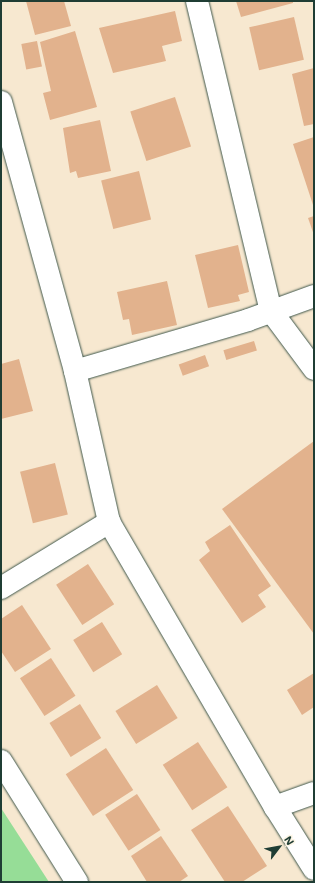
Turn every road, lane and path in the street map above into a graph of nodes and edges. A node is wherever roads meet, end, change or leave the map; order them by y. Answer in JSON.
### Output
{"nodes":[{"id":1,"x":197,"y":1,"type":"edge"},
{"id":2,"x":1,"y":102,"type":"edge"},
{"id":3,"x":314,"y":296,"type":"edge"},
{"id":4,"x":271,"y":311,"type":"junction"},
{"id":5,"x":314,"y":369,"type":"edge"},
{"id":6,"x":75,"y":371,"type":"junction"},
{"id":7,"x":109,"y":522,"type":"junction"},
{"id":8,"x":1,"y":588,"type":"edge"},
{"id":9,"x":1,"y":761,"type":"edge"},
{"id":10,"x":314,"y":793,"type":"edge"},
{"id":11,"x":274,"y":807,"type":"junction"},
{"id":12,"x":314,"y":869,"type":"edge"},
{"id":13,"x":76,"y":882,"type":"edge"}],
"edges":[{"from":1,"to":4,"type":"street"},
{"from":2,"to":6,"type":"street"},
{"from":3,"to":4,"type":"street"},
{"from":4,"to":5,"type":"street"},
{"from":4,"to":6,"type":"street"},
{"from":6,"to":7,"type":"street"},
{"from":7,"to":8,"type":"street"},
{"from":7,"to":11,"type":"street"},
{"from":9,"to":13,"type":"street"},
{"from":10,"to":11,"type":"street"},
{"from":11,"to":12,"type":"street"}]}
